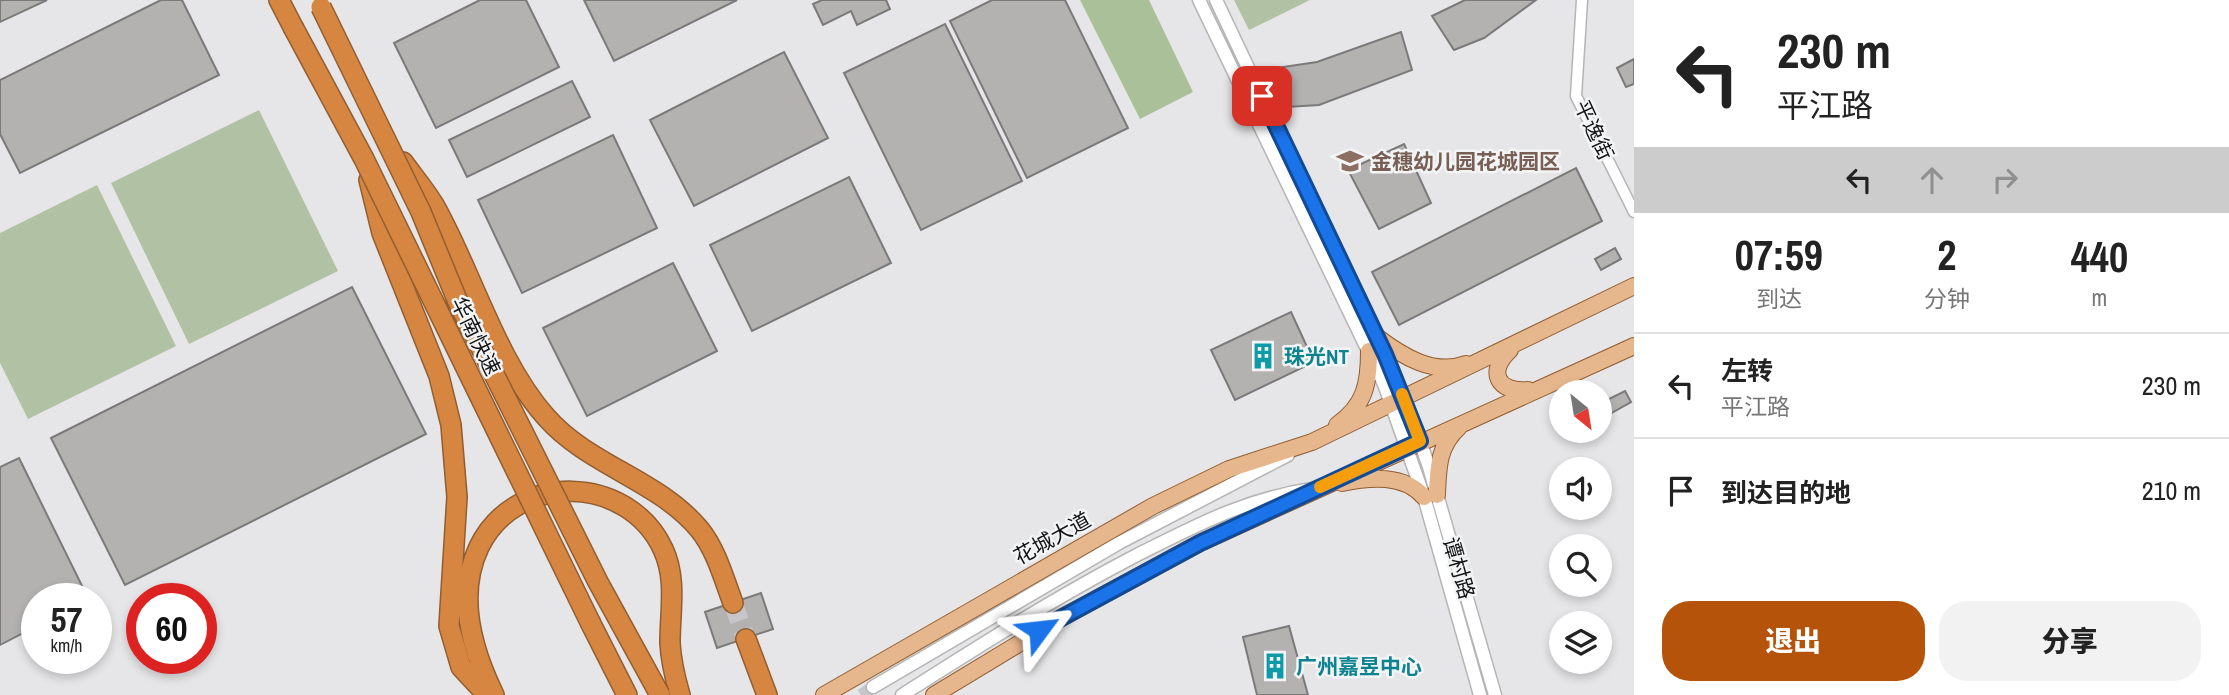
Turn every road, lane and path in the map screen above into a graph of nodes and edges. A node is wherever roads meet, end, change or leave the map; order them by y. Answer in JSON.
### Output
{"nodes":[{"id":1,"x":279,"y":0,"type":"edge"},
{"id":2,"x":317,"y":0,"type":"edge"},
{"id":3,"x":1199,"y":0,"type":"edge"},
{"id":4,"x":1216,"y":0,"type":"edge"},
{"id":5,"x":1582,"y":0,"type":"edge"},
{"id":6,"x":384,"y":135,"type":"junction"},
{"id":7,"x":364,"y":159,"type":"junction"},
{"id":8,"x":1634,"y":212,"type":"edge"},
{"id":9,"x":1634,"y":286,"type":"edge"},
{"id":10,"x":1373,"y":344,"type":"junction"},
{"id":11,"x":1518,"y":344,"type":"junction"},
{"id":12,"x":1634,"y":346,"type":"edge"},
{"id":13,"x":1536,"y":389,"type":"junction"},
{"id":14,"x":1399,"y":402,"type":"junction"},
{"id":15,"x":1467,"y":420,"type":"junction"},
{"id":16,"x":1312,"y":442,"type":"junction"},
{"id":17,"x":1414,"y":444,"type":"junction"},
{"id":18,"x":1319,"y":487,"type":"junction"},
{"id":19,"x":1431,"y":496,"type":"junction"},
{"id":20,"x":733,"y":603,"type":"tunnel mouth"},
{"id":21,"x":592,"y":624,"type":"junction"},
{"id":22,"x":746,"y":639,"type":"tunnel mouth"},
{"id":23,"x":873,"y":687,"type":"tunnel mouth"},
{"id":24,"x":487,"y":695,"type":"edge"},
{"id":25,"x":494,"y":695,"type":"edge"},
{"id":26,"x":619,"y":695,"type":"edge"},
{"id":27,"x":627,"y":695,"type":"edge"},
{"id":28,"x":660,"y":695,"type":"edge"},
{"id":29,"x":680,"y":695,"type":"edge"},
{"id":30,"x":767,"y":695,"type":"edge"},
{"id":31,"x":824,"y":695,"type":"edge"},
{"id":32,"x":902,"y":695,"type":"edge"},
{"id":33,"x":934,"y":695,"type":"edge"},
{"id":34,"x":1480,"y":695,"type":"edge"},
{"id":35,"x":1495,"y":695,"type":"edge"}],
"edges":[{"from":1,"to":7,"type":"highway","name":"华南快速","bridge":true},
{"from":2,"to":6,"type":"highway","name":"华南快速","bridge":true},
{"from":3,"to":10,"type":"street"},
{"from":4,"to":10,"type":"street"},
{"from":5,"to":8,"type":"street","name":"平逸街"},
{"from":6,"to":20,"type":"highway","bridge":true},
{"from":6,"to":28,"type":"highway","name":"华南快速","bridge":true},
{"from":7,"to":21,"type":"highway","name":"华南快速","bridge":true},
{"from":7,"to":24,"type":"highway","bridge":true},
{"from":9,"to":11,"type":"main road","name":"花城大道"},
{"from":10,"to":11,"type":"main road"},
{"from":10,"to":14,"type":"street","name":"谭村路"},
{"from":10,"to":16,"type":"main road"},
{"from":11,"to":13,"type":"main road"},
{"from":11,"to":14,"type":"main road","name":"花城大道"},
{"from":12,"to":13,"type":"main road"},
{"from":13,"to":15,"type":"main road"},
{"from":14,"to":16,"type":"main road","name":"花城大道"},
{"from":14,"to":17,"type":"street","name":"谭村路"},
{"from":15,"to":17,"type":"main road"},
{"from":15,"to":19,"type":"main road"},
{"from":16,"to":23,"type":"street","name":"花城大道"},
{"from":16,"to":31,"type":"main road","name":"花城大道"},
{"from":17,"to":18,"type":"main road"},
{"from":17,"to":19,"type":"street","name":"谭村路"},
{"from":18,"to":19,"type":"main road"},
{"from":18,"to":32,"type":"street"},
{"from":18,"to":33,"type":"main road"},
{"from":19,"to":34,"type":"street","name":"谭村路"},
{"from":19,"to":35,"type":"street","name":"谭村路"},
{"from":21,"to":26,"type":"highway"},
{"from":21,"to":27,"type":"highway","name":"华南快速"},
{"from":22,"to":30,"type":"highway"},
{"from":25,"to":29,"type":"highway"}]}
